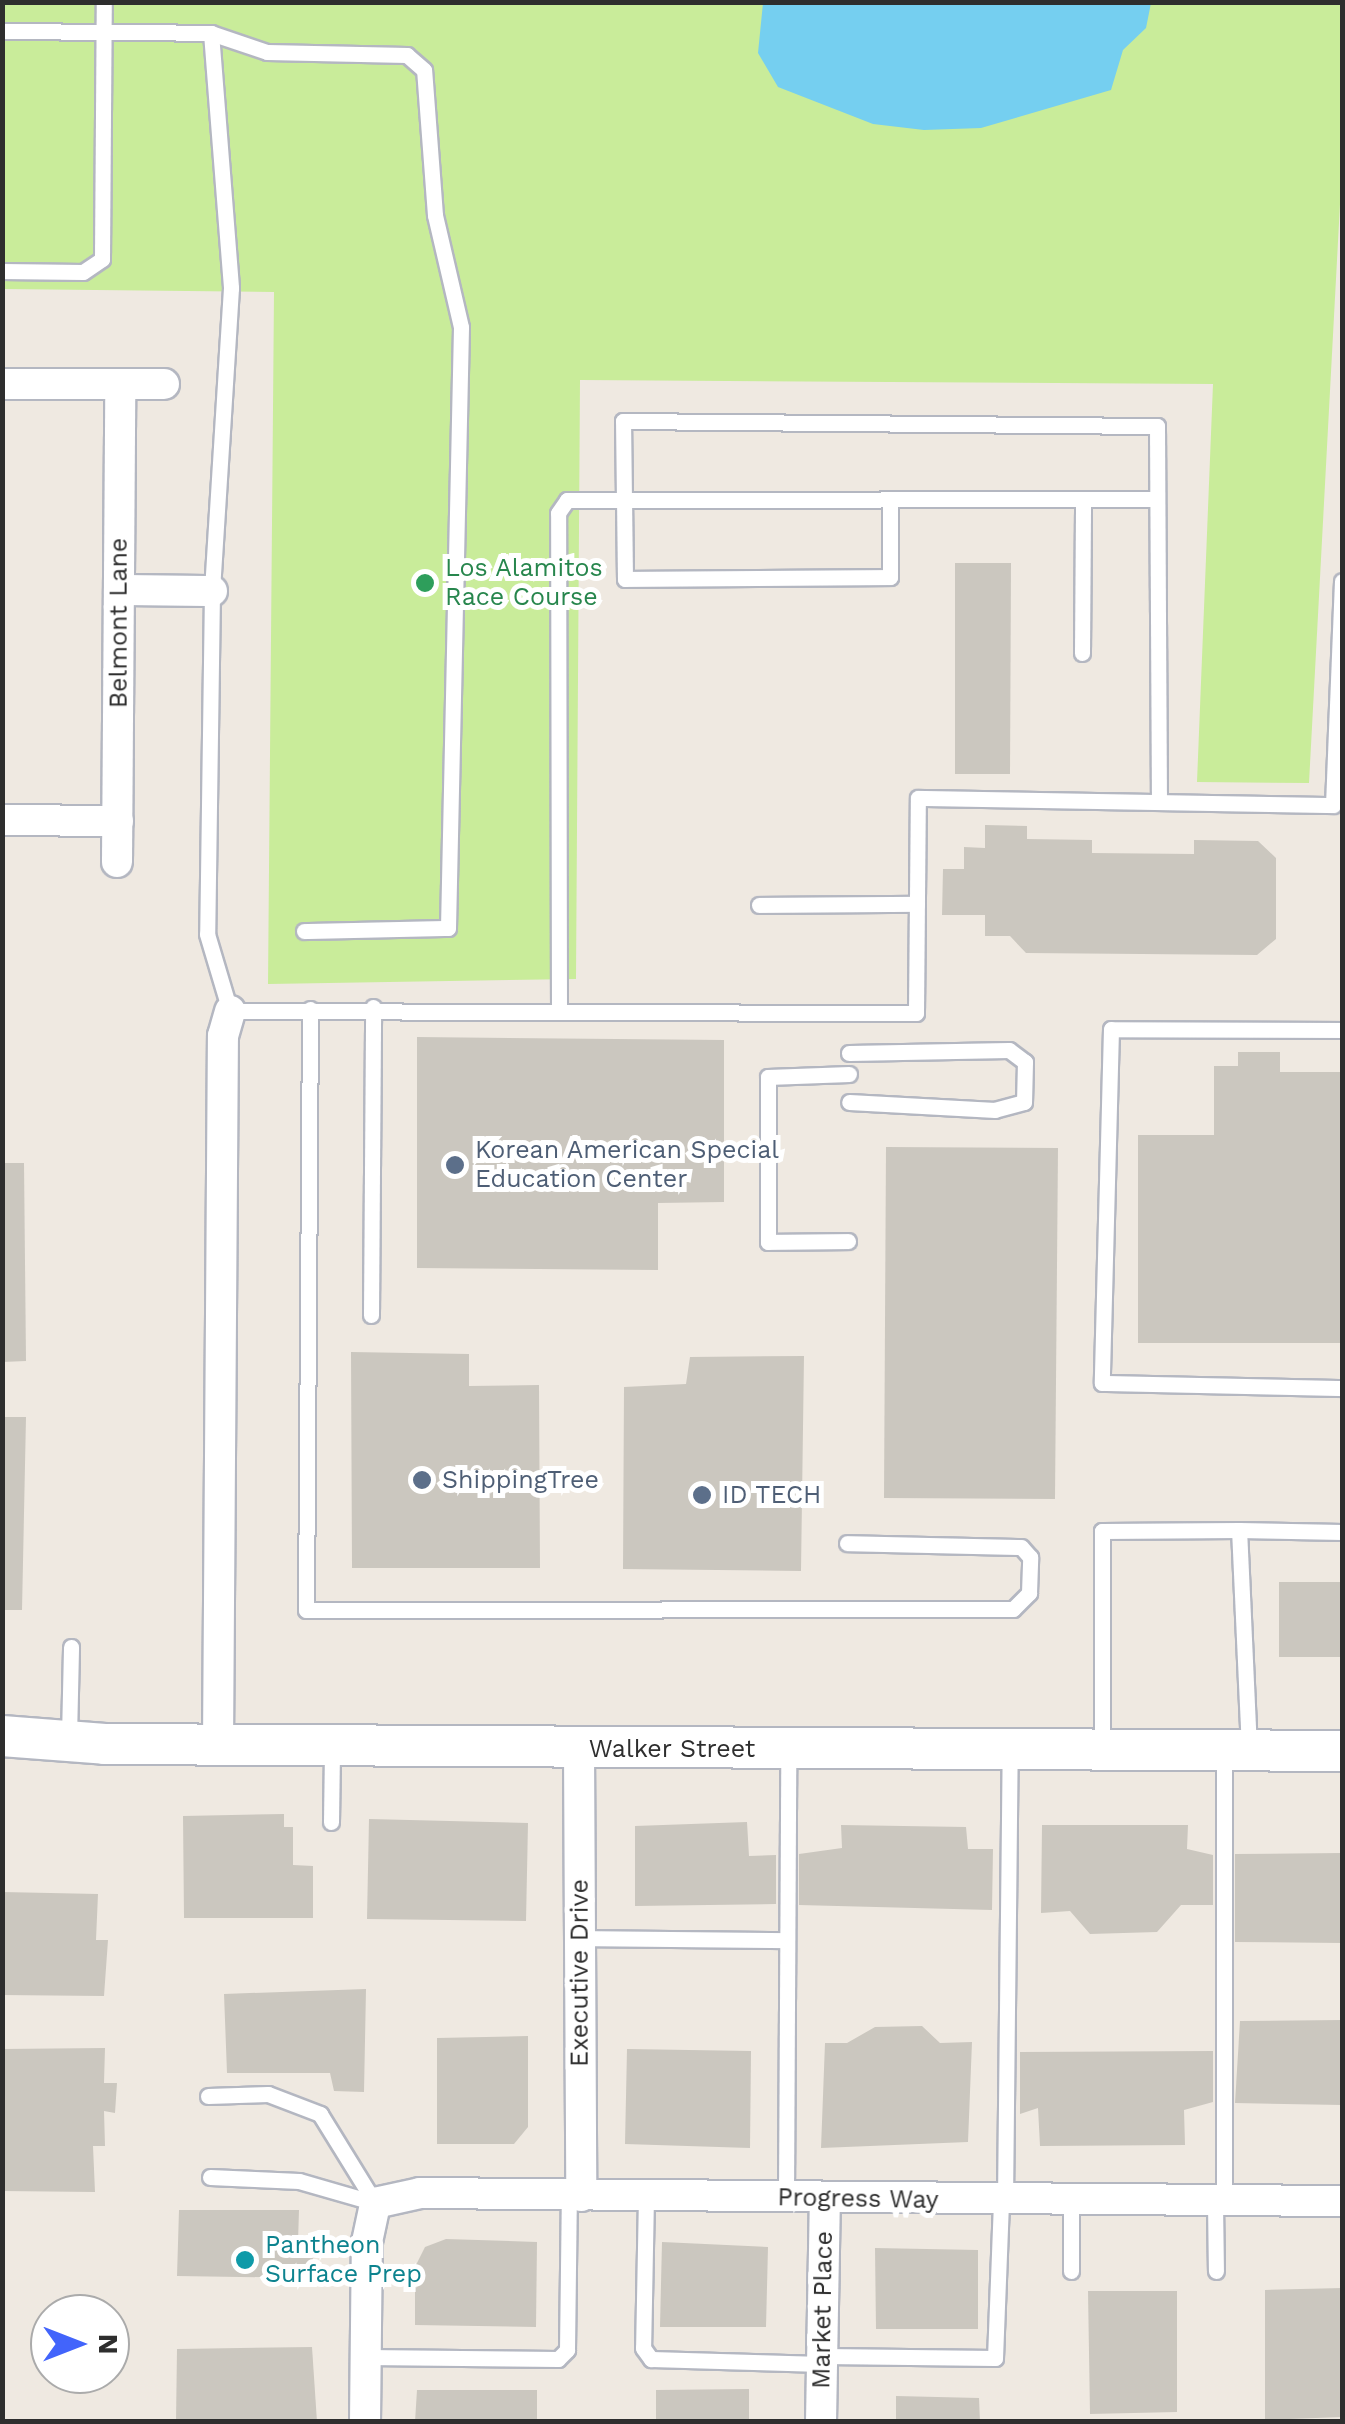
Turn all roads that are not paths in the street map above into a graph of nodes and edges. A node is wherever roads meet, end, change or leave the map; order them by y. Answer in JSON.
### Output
{"nodes":[{"id":1,"x":104,"y":2,"type":"edge"},
{"id":2,"x":104,"y":29,"type":"junction"},
{"id":3,"x":2,"y":32,"type":"edge"},
{"id":4,"x":212,"y":33,"type":"junction"},
{"id":5,"x":2,"y":271,"type":"edge"},
{"id":6,"x":2,"y":384,"type":"edge"},
{"id":7,"x":164,"y":384,"type":"dead end"},
{"id":8,"x":120,"y":385,"type":"junction"},
{"id":9,"x":1083,"y":499,"type":"junction"},
{"id":10,"x":1157,"y":499,"type":"junction"},
{"id":11,"x":624,"y":500,"type":"junction"},
{"id":12,"x":890,"y":500,"type":"junction"},
{"id":13,"x":1342,"y":582,"type":"edge"},
{"id":14,"x":119,"y":590,"type":"junction"},
{"id":15,"x":212,"y":591,"type":"junction"},
{"id":16,"x":1082,"y":652,"type":"dead end"},
{"id":17,"x":1158,"y":802,"type":"junction"},
{"id":18,"x":1338,"y":804,"type":"edge"},
{"id":19,"x":2,"y":820,"type":"edge"},
{"id":20,"x":118,"y":821,"type":"junction"},
{"id":21,"x":117,"y":862,"type":"dead end"},
{"id":22,"x":917,"y":904,"type":"junction"},
{"id":23,"x":759,"y":905,"type":"dead end"},
{"id":24,"x":304,"y":932,"type":"dead end"},
{"id":25,"x":374,"y":1007,"type":"junction"},
{"id":26,"x":310,"y":1009,"type":"junction"},
{"id":27,"x":230,"y":1011,"type":"junction"},
{"id":28,"x":559,"y":1011,"type":"junction"},
{"id":29,"x":1342,"y":1030,"type":"edge"},
{"id":30,"x":849,"y":1053,"type":"dead end"},
{"id":31,"x":849,"y":1074,"type":"dead end"},
{"id":32,"x":849,"y":1102,"type":"dead end"},
{"id":33,"x":848,"y":1241,"type":"dead end"},
{"id":34,"x":371,"y":1315,"type":"dead end"},
{"id":35,"x":1342,"y":1388,"type":"edge"},
{"id":36,"x":1239,"y":1530,"type":"junction"},
{"id":37,"x":1342,"y":1532,"type":"edge"},
{"id":38,"x":847,"y":1543,"type":"dead end"},
{"id":39,"x":70,"y":1647,"type":"dead end"},
{"id":40,"x":2,"y":1736,"type":"edge"},
{"id":41,"x":69,"y":1741,"type":"junction"},
{"id":42,"x":218,"y":1745,"type":"junction"},
{"id":43,"x":332,"y":1746,"type":"junction"},
{"id":44,"x":579,"y":1749,"type":"junction"},
{"id":45,"x":788,"y":1750,"type":"junction"},
{"id":46,"x":1010,"y":1750,"type":"junction"},
{"id":47,"x":1102,"y":1751,"type":"junction"},
{"id":48,"x":1342,"y":1752,"type":"edge"},
{"id":49,"x":1237,"y":1753,"type":"junction"},
{"id":50,"x":331,"y":1822,"type":"dead end"},
{"id":51,"x":580,"y":1938,"type":"junction"},
{"id":52,"x":786,"y":1940,"type":"junction"},
{"id":53,"x":208,"y":2096,"type":"dead end"},
{"id":54,"x":210,"y":2177,"type":"dead end"},
{"id":55,"x":575,"y":2196,"type":"junction"},
{"id":56,"x":646,"y":2196,"type":"junction"},
{"id":57,"x":786,"y":2198,"type":"junction"},
{"id":58,"x":825,"y":2199,"type":"junction"},
{"id":59,"x":1003,"y":2201,"type":"junction"},
{"id":60,"x":1071,"y":2202,"type":"junction"},
{"id":61,"x":1342,"y":2202,"type":"edge"},
{"id":62,"x":375,"y":2203,"type":"junction"},
{"id":63,"x":1219,"y":2203,"type":"junction"},
{"id":64,"x":1071,"y":2272,"type":"dead end"},
{"id":65,"x":1216,"y":2272,"type":"dead end"},
{"id":66,"x":365,"y":2358,"type":"junction"},
{"id":67,"x":822,"y":2360,"type":"junction"},
{"id":68,"x":365,"y":2422,"type":"edge"},
{"id":69,"x":820,"y":2422,"type":"edge"}],
"edges":[{"from":1,"to":2,"type":"lane"},
{"from":2,"to":3,"type":"lane"},
{"from":2,"to":4,"type":"lane"},
{"from":2,"to":5,"type":"lane"},
{"from":4,"to":15,"type":"lane"},
{"from":4,"to":24,"type":"lane"},
{"from":6,"to":8,"type":"street"},
{"from":7,"to":8,"type":"street"},
{"from":8,"to":14,"type":"street","name":"Belmont Lane"},
{"from":9,"to":10,"type":"lane"},
{"from":9,"to":12,"type":"lane"},
{"from":9,"to":16,"type":"lane"},
{"from":10,"to":11,"type":"lane"},
{"from":10,"to":17,"type":"lane"},
{"from":11,"to":12,"type":"lane"},
{"from":11,"to":12,"type":"lane"},
{"from":11,"to":28,"type":"lane"},
{"from":13,"to":18,"type":"lane"},
{"from":14,"to":15,"type":"street"},
{"from":14,"to":20,"type":"street","name":"Belmont Lane"},
{"from":15,"to":27,"type":"lane"},
{"from":17,"to":18,"type":"lane"},
{"from":17,"to":22,"type":"lane"},
{"from":19,"to":20,"type":"street"},
{"from":20,"to":21,"type":"street","name":"Belmont Lane"},
{"from":22,"to":23,"type":"lane"},
{"from":22,"to":28,"type":"lane"},
{"from":25,"to":26,"type":"lane"},
{"from":25,"to":28,"type":"lane"},
{"from":25,"to":34,"type":"lane"},
{"from":26,"to":27,"type":"lane"},
{"from":26,"to":38,"type":"lane"},
{"from":27,"to":42,"type":"street"},
{"from":29,"to":35,"type":"lane"},
{"from":30,"to":32,"type":"lane"},
{"from":31,"to":33,"type":"lane"},
{"from":36,"to":37,"type":"lane"},
{"from":36,"to":47,"type":"lane"},
{"from":36,"to":49,"type":"lane"},
{"from":39,"to":41,"type":"lane"},
{"from":40,"to":41,"type":"main road","name":"Walker Street"},
{"from":41,"to":42,"type":"main road","name":"Walker Street"},
{"from":42,"to":43,"type":"main road","name":"Walker Street"},
{"from":43,"to":44,"type":"main road","name":"Walker Street"},
{"from":43,"to":50,"type":"lane"},
{"from":44,"to":45,"type":"main road","name":"Walker Street"},
{"from":44,"to":51,"type":"street","name":"Executive Drive"},
{"from":45,"to":46,"type":"main road","name":"Walker Street"},
{"from":45,"to":52,"type":"lane"},
{"from":46,"to":47,"type":"main road","name":"Walker Street"},
{"from":46,"to":59,"type":"lane"},
{"from":47,"to":49,"type":"main road","name":"Walker Street"},
{"from":48,"to":49,"type":"main road","name":"Walker Street"},
{"from":49,"to":63,"type":"lane"},
{"from":51,"to":52,"type":"lane"},
{"from":51,"to":55,"type":"street","name":"Executive Drive"},
{"from":52,"to":57,"type":"lane"},
{"from":53,"to":62,"type":"lane"},
{"from":54,"to":62,"type":"lane"},
{"from":55,"to":56,"type":"street","name":"Progress Way"},
{"from":55,"to":62,"type":"street","name":"Progress Way"},
{"from":55,"to":66,"type":"lane"},
{"from":56,"to":57,"type":"street","name":"Progress Way"},
{"from":56,"to":67,"type":"lane"},
{"from":57,"to":58,"type":"street","name":"Progress Way"},
{"from":58,"to":59,"type":"street","name":"Progress Way"},
{"from":58,"to":67,"type":"street","name":"Market Place"},
{"from":59,"to":60,"type":"street","name":"Progress Way"},
{"from":59,"to":67,"type":"lane"},
{"from":60,"to":63,"type":"street","name":"Progress Way"},
{"from":60,"to":64,"type":"lane"},
{"from":61,"to":63,"type":"street","name":"Progress Way"},
{"from":62,"to":66,"type":"street"},
{"from":63,"to":65,"type":"lane"},
{"from":66,"to":68,"type":"street"},
{"from":67,"to":69,"type":"street","name":"Market Place"}]}
